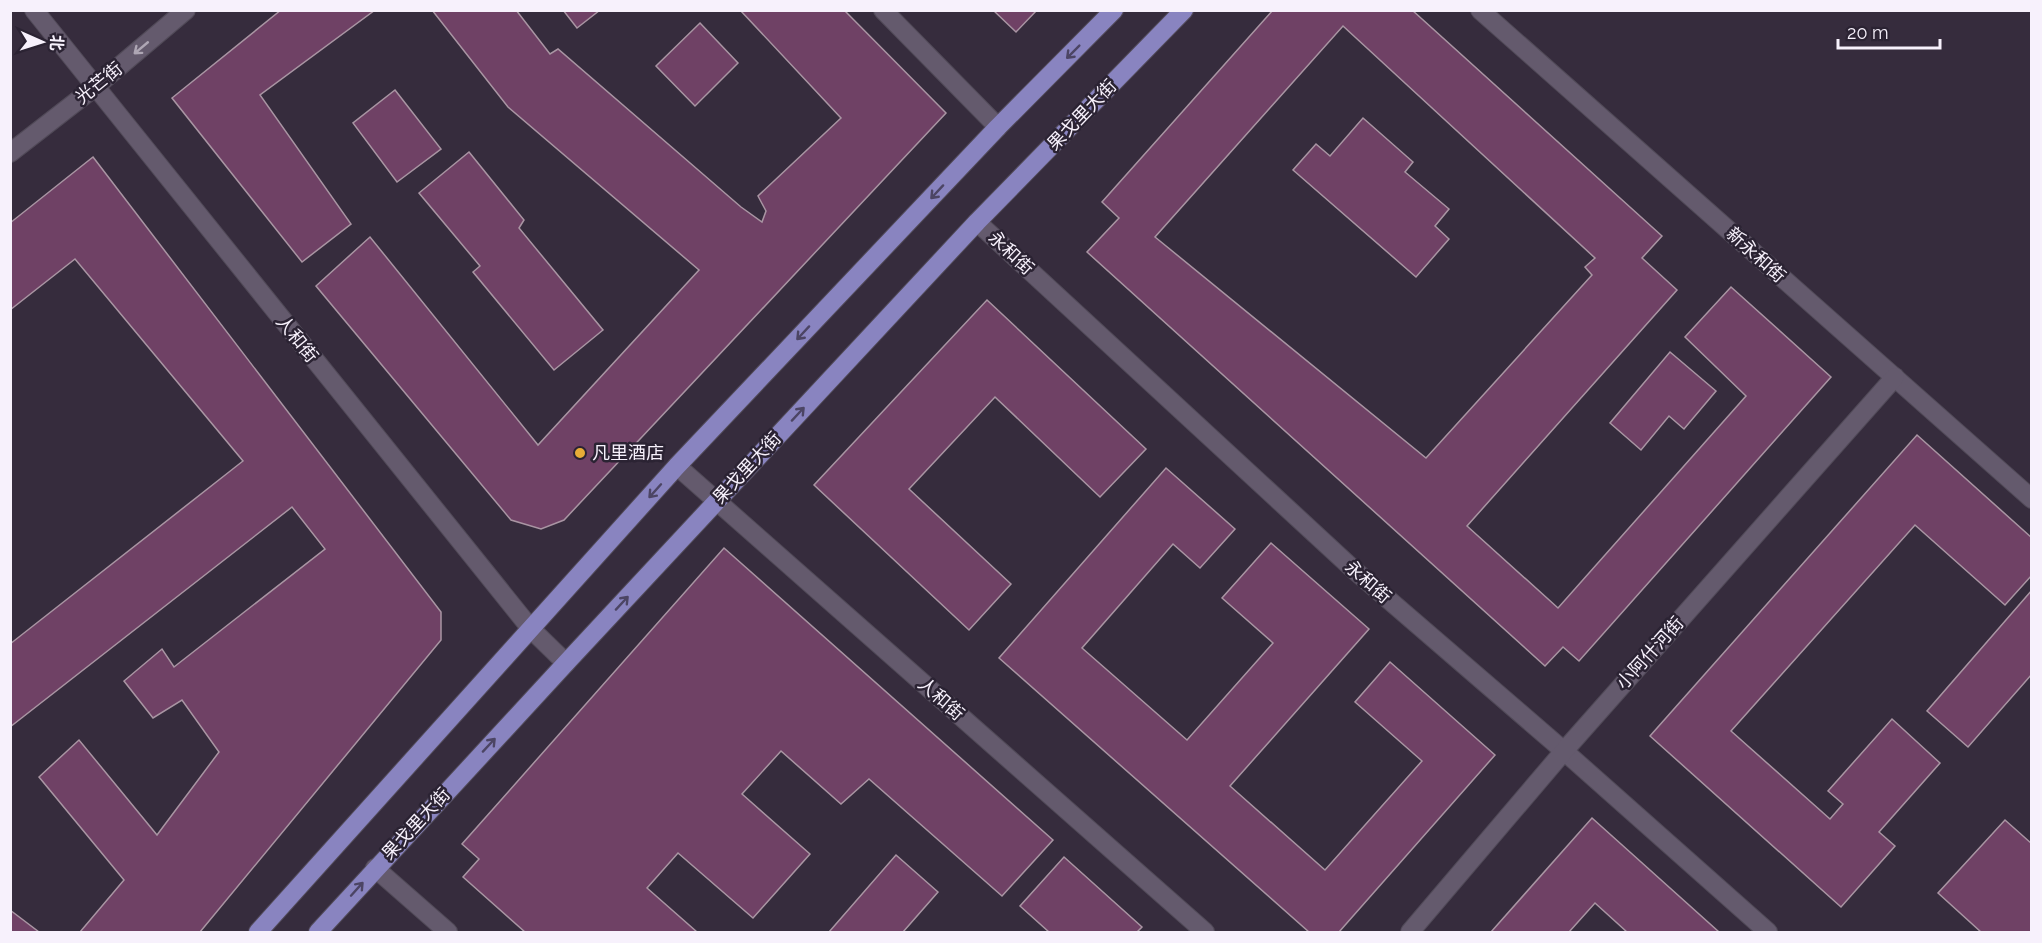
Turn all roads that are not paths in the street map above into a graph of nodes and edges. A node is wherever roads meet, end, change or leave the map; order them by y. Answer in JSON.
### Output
{"nodes":[{"id":1,"x":34,"y":10,"type":"edge"},
{"id":2,"x":186,"y":10,"type":"edge"},
{"id":3,"x":883,"y":10,"type":"edge"},
{"id":4,"x":1114,"y":10,"type":"edge"},
{"id":5,"x":1184,"y":10,"type":"edge"},
{"id":6,"x":1480,"y":10,"type":"edge"},
{"id":7,"x":95,"y":87,"type":"junction"},
{"id":8,"x":998,"y":127,"type":"junction"},
{"id":9,"x":10,"y":153,"type":"edge"},
{"id":10,"x":977,"y":222,"type":"junction"},
{"id":11,"x":1894,"y":378,"type":"junction"},
{"id":12,"x":677,"y":466,"type":"junction"},
{"id":13,"x":2031,"y":499,"type":"edge"},
{"id":14,"x":717,"y":501,"type":"junction"},
{"id":15,"x":531,"y":629,"type":"junction"},
{"id":16,"x":566,"y":663,"type":"junction"},
{"id":17,"x":1564,"y":751,"type":"junction"},
{"id":18,"x":375,"y":868,"type":"junction"},
{"id":19,"x":258,"y":933,"type":"edge"},
{"id":20,"x":318,"y":933,"type":"edge"},
{"id":21,"x":448,"y":933,"type":"edge"},
{"id":22,"x":1204,"y":933,"type":"edge"},
{"id":23,"x":1410,"y":933,"type":"edge"},
{"id":24,"x":1768,"y":933,"type":"edge"}],
"edges":[{"from":1,"to":7,"type":"street","name":"人和街"},
{"from":2,"to":7,"type":"street","name":"光芒街","one_way":true},
{"from":3,"to":8,"type":"street"},
{"from":4,"to":8,"type":"main road","one_way":true},
{"from":5,"to":10,"type":"main road","name":"果戈里大街"},
{"from":6,"to":11,"type":"street","name":"新永和街"},
{"from":7,"to":9,"type":"street","name":"光芒街"},
{"from":7,"to":15,"type":"street","name":"人和街"},
{"from":8,"to":12,"type":"main road","one_way":true},
{"from":14,"to":10,"type":"main road","name":"果戈里大街","one_way":true},
{"from":10,"to":17,"type":"street","name":"永和街"},
{"from":11,"to":13,"type":"street","name":"新永和街"},
{"from":11,"to":17,"type":"street","name":"小阿什河街"},
{"from":12,"to":14,"type":"street","name":"人和街"},
{"from":12,"to":15,"type":"main road","one_way":true},
{"from":16,"to":14,"type":"main road","name":"果戈里大街","one_way":true},
{"from":14,"to":22,"type":"street","name":"人和街"},
{"from":15,"to":16,"type":"street","name":"人和街"},
{"from":15,"to":19,"type":"main road"},
{"from":18,"to":16,"type":"main road","name":"果戈里大街","one_way":true},
{"from":17,"to":23,"type":"street","name":"小阿什河街"},
{"from":17,"to":24,"type":"street","name":"永和街"},
{"from":20,"to":18,"type":"main road","name":"果戈里大街","one_way":true},
{"from":18,"to":21,"type":"street"}]}
